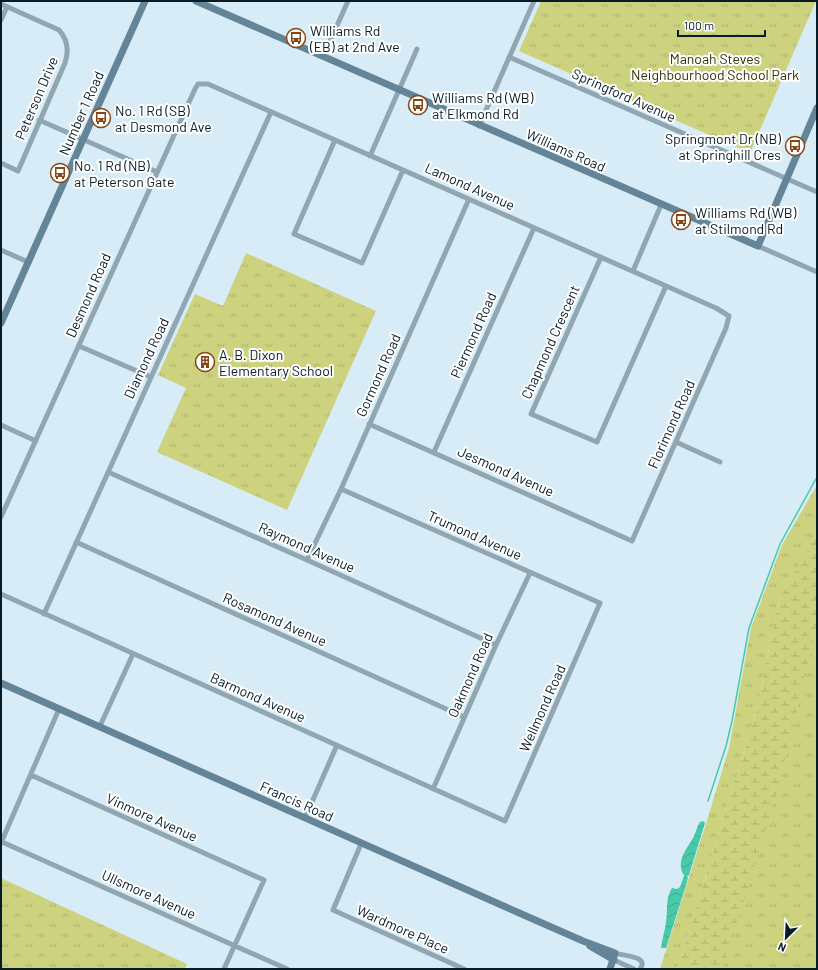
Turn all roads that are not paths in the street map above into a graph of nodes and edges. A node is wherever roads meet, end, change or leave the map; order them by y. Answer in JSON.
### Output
{"nodes":[{"id":1,"x":145,"y":1,"type":"edge"},
{"id":2,"x":196,"y":1,"type":"edge"},
{"id":3,"x":348,"y":1,"type":"edge"},
{"id":4,"x":534,"y":1,"type":"edge"},
{"id":5,"x":1,"y":4,"type":"edge"},
{"id":6,"x":7,"y":7,"type":"junction"},
{"id":7,"x":1,"y":20,"type":"edge"},
{"id":8,"x":417,"y":49,"type":"dead end"},
{"id":9,"x":324,"y":57,"type":"junction"},
{"id":10,"x":509,"y":57,"type":"junction"},
{"id":11,"x":198,"y":84,"type":"joint"},
{"id":12,"x":399,"y":90,"type":"junction"},
{"id":13,"x":817,"y":108,"type":"edge"},
{"id":14,"x":271,"y":112,"type":"junction"},
{"id":15,"x":40,"y":120,"type":"junction"},
{"id":16,"x":479,"y":126,"type":"junction"},
{"id":17,"x":84,"y":139,"type":"junction"},
{"id":18,"x":335,"y":140,"type":"junction"},
{"id":19,"x":370,"y":156,"type":"junction"},
{"id":20,"x":1,"y":163,"type":"edge"},
{"id":21,"x":403,"y":170,"type":"junction"},
{"id":22,"x":157,"y":172,"type":"junction"},
{"id":23,"x":787,"y":179,"type":"junction"},
{"id":24,"x":817,"y":192,"type":"edge"},
{"id":25,"x":468,"y":199,"type":"junction"},
{"id":26,"x":661,"y":205,"type":"junction"},
{"id":27,"x":534,"y":228,"type":"junction"},
{"id":28,"x":758,"y":246,"type":"junction"},
{"id":29,"x":1,"y":250,"type":"edge"},
{"id":30,"x":601,"y":257,"type":"junction"},
{"id":31,"x":28,"y":262,"type":"junction"},
{"id":32,"x":633,"y":271,"type":"junction"},
{"id":33,"x":817,"y":272,"type":"edge"},
{"id":34,"x":666,"y":286,"type":"junction"},
{"id":35,"x":729,"y":316,"type":"joint"},
{"id":36,"x":1,"y":323,"type":"edge"},
{"id":37,"x":79,"y":346,"type":"junction"},
{"id":38,"x":151,"y":377,"type":"junction"},
{"id":39,"x":369,"y":424,"type":"junction"},
{"id":40,"x":1,"y":426,"type":"edge"},
{"id":41,"x":36,"y":441,"type":"junction"},
{"id":42,"x":676,"y":442,"type":"junction"},
{"id":43,"x":434,"y":452,"type":"junction"},
{"id":44,"x":720,"y":462,"type":"dead end"},
{"id":45,"x":108,"y":472,"type":"junction"},
{"id":46,"x":341,"y":489,"type":"junction"},
{"id":47,"x":1,"y":517,"type":"edge"},
{"id":48,"x":632,"y":541,"type":"joint"},
{"id":49,"x":76,"y":542,"type":"junction"},
{"id":50,"x":307,"y":560,"type":"junction"},
{"id":51,"x":530,"y":572,"type":"junction"},
{"id":52,"x":1,"y":594,"type":"edge"},
{"id":53,"x":600,"y":603,"type":"joint"},
{"id":54,"x":44,"y":614,"type":"junction"},
{"id":55,"x":496,"y":645,"type":"junction"},
{"id":56,"x":133,"y":654,"type":"junction"},
{"id":57,"x":1,"y":683,"type":"edge"},
{"id":58,"x":60,"y":708,"type":"junction"},
{"id":59,"x":464,"y":717,"type":"junction"},
{"id":60,"x":100,"y":726,"type":"junction"},
{"id":61,"x":337,"y":745,"type":"junction"},
{"id":62,"x":31,"y":775,"type":"junction"},
{"id":63,"x":433,"y":789,"type":"junction"},
{"id":64,"x":305,"y":818,"type":"junction"},
{"id":65,"x":505,"y":821,"type":"joint"},
{"id":66,"x":1,"y":842,"type":"edge"},
{"id":67,"x":361,"y":844,"type":"junction"},
{"id":68,"x":234,"y":945,"type":"junction"},
{"id":69,"x":614,"y":956,"type":"junction"},
{"id":70,"x":224,"y":969,"type":"edge"},
{"id":71,"x":287,"y":969,"type":"edge"},
{"id":72,"x":464,"y":969,"type":"edge"},
{"id":73,"x":610,"y":969,"type":"edge"},
{"id":74,"x":634,"y":969,"type":"edge"},
{"id":75,"x":640,"y":969,"type":"edge"}],
"edges":[{"from":1,"to":17,"type":"street","name":"Number 1 Road"},
{"from":2,"to":9,"type":"street","name":"Williams Road"},
{"from":3,"to":9,"type":"street"},
{"from":4,"to":10,"type":"street"},
{"from":5,"to":6,"type":"street"},
{"from":6,"to":7,"type":"street"},
{"from":6,"to":15,"type":"street","name":"Peterson Drive"},
{"from":8,"to":12,"type":"street"},
{"from":9,"to":12,"type":"street","name":"Williams Road"},
{"from":10,"to":16,"type":"street"},
{"from":10,"to":23,"type":"street","name":"Springford Avenue"},
{"from":11,"to":14,"type":"street","name":"Lamond Avenue"},
{"from":11,"to":22,"type":"street","name":"Desmond Road"},
{"from":12,"to":16,"type":"street","name":"Williams Road"},
{"from":12,"to":19,"type":"street"},
{"from":13,"to":23,"type":"street"},
{"from":14,"to":18,"type":"street","name":"Lamond Avenue"},
{"from":14,"to":38,"type":"street","name":"Diamond Road"},
{"from":15,"to":17,"type":"street"},
{"from":15,"to":20,"type":"street","name":"Peterson Drive"},
{"from":16,"to":26,"type":"street","name":"Williams Road"},
{"from":17,"to":22,"type":"street"},
{"from":17,"to":31,"type":"street","name":"Number 1 Road"},
{"from":18,"to":19,"type":"street","name":"Lamond Avenue"},
{"from":18,"to":21,"type":"street"},
{"from":19,"to":21,"type":"street","name":"Lamond Avenue"},
{"from":21,"to":25,"type":"street","name":"Lamond Avenue"},
{"from":22,"to":37,"type":"street","name":"Desmond Road"},
{"from":23,"to":24,"type":"street","name":"Springford Avenue"},
{"from":23,"to":28,"type":"street"},
{"from":25,"to":27,"type":"street","name":"Lamond Avenue"},
{"from":25,"to":39,"type":"street","name":"Gormond Road"},
{"from":26,"to":28,"type":"street","name":"Williams Road"},
{"from":26,"to":32,"type":"street"},
{"from":27,"to":30,"type":"street","name":"Lamond Avenue"},
{"from":27,"to":43,"type":"street","name":"Piermond Road"},
{"from":28,"to":33,"type":"street","name":"Williams Road"},
{"from":29,"to":31,"type":"street"},
{"from":30,"to":32,"type":"street","name":"Lamond Avenue"},
{"from":30,"to":34,"type":"street","name":"Chapmond Crescent"},
{"from":31,"to":36,"type":"street","name":"Number 1 Road"},
{"from":32,"to":34,"type":"street","name":"Lamond Avenue"},
{"from":34,"to":35,"type":"street","name":"Lamond Avenue"},
{"from":35,"to":42,"type":"street","name":"Florimond Road"},
{"from":37,"to":38,"type":"street"},
{"from":37,"to":41,"type":"street","name":"Desmond Road"},
{"from":38,"to":45,"type":"street","name":"Diamond Road"},
{"from":39,"to":43,"type":"street","name":"Jesmond Avenue"},
{"from":39,"to":46,"type":"street","name":"Gormond Road"},
{"from":40,"to":41,"type":"street"},
{"from":41,"to":47,"type":"street","name":"Desmond Road"},
{"from":42,"to":44,"type":"street"},
{"from":42,"to":48,"type":"street","name":"Florimond Road"},
{"from":43,"to":48,"type":"street","name":"Jesmond Avenue"},
{"from":45,"to":49,"type":"street","name":"Diamond Road"},
{"from":45,"to":50,"type":"street","name":"Raymond Avenue"},
{"from":46,"to":50,"type":"street","name":"Gormond Road"},
{"from":46,"to":51,"type":"street","name":"Trumond Avenue"},
{"from":49,"to":54,"type":"street","name":"Diamond Road"},
{"from":49,"to":59,"type":"street","name":"Rosamond Avenue"},
{"from":50,"to":55,"type":"street","name":"Raymond Avenue"},
{"from":51,"to":53,"type":"street","name":"Trumond Avenue"},
{"from":51,"to":55,"type":"street","name":"Oakmond Road"},
{"from":52,"to":54,"type":"street","name":"Barmond Avenue"},
{"from":53,"to":65,"type":"street","name":"Wellmond Road"},
{"from":54,"to":56,"type":"street","name":"Barmond Avenue"},
{"from":55,"to":59,"type":"street","name":"Oakmond Road"},
{"from":56,"to":60,"type":"street"},
{"from":56,"to":61,"type":"street","name":"Barmond Avenue"},
{"from":57,"to":58,"type":"street","name":"Francis Road"},
{"from":58,"to":60,"type":"street","name":"Francis Road"},
{"from":58,"to":62,"type":"street"},
{"from":59,"to":63,"type":"street","name":"Oakmond Road"},
{"from":60,"to":64,"type":"street","name":"Francis Road"},
{"from":61,"to":63,"type":"street","name":"Barmond Avenue"},
{"from":61,"to":64,"type":"street"},
{"from":62,"to":66,"type":"street"},
{"from":62,"to":68,"type":"street","name":"Vinmore Avenue"},
{"from":63,"to":65,"type":"street","name":"Barmond Avenue"},
{"from":64,"to":67,"type":"street","name":"Francis Road"},
{"from":66,"to":68,"type":"street","name":"Ullsmore Avenue"},
{"from":67,"to":69,"type":"street","name":"Francis Road"},
{"from":67,"to":72,"type":"street","name":"Wardmore Place"},
{"from":68,"to":70,"type":"street"},
{"from":68,"to":71,"type":"street","name":"Ullsmore Avenue"},
{"from":69,"to":73,"type":"street"},
{"from":69,"to":74,"type":"street","name":"Francis Road"},
{"from":69,"to":75,"type":"street","name":"Francis Road"}]}
